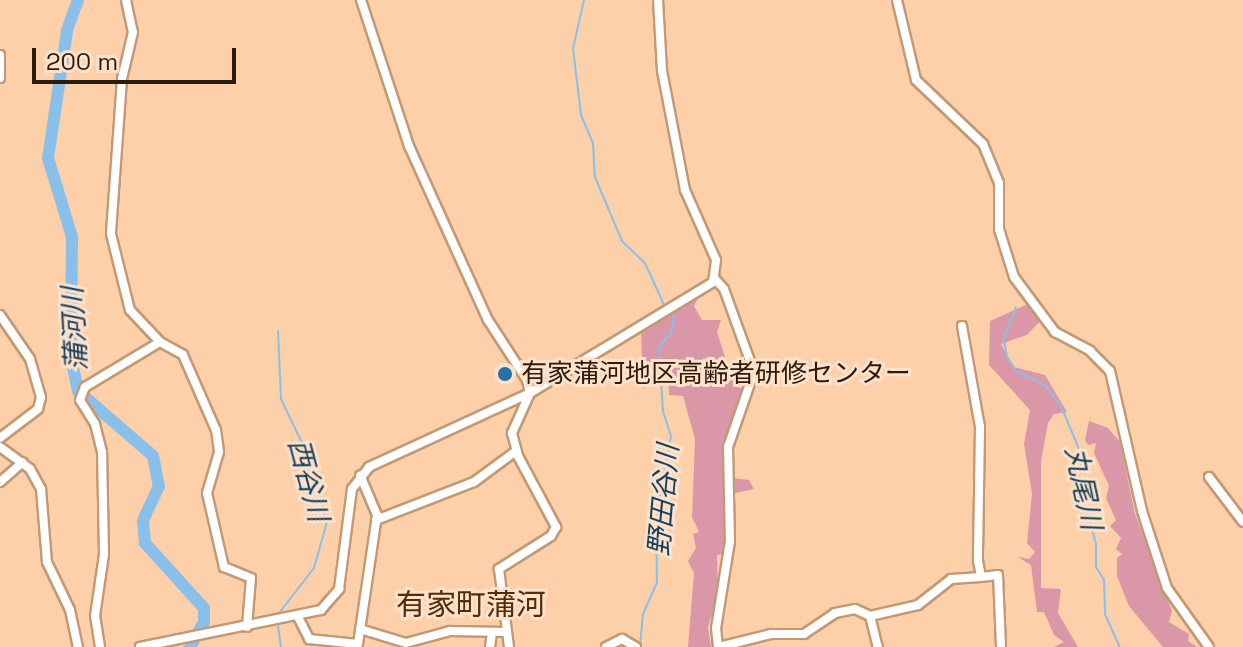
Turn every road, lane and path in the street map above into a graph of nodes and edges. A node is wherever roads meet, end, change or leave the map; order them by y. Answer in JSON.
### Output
{"nodes":[{"id":1,"x":126,"y":0,"type":"edge"},
{"id":2,"x":361,"y":0,"type":"edge"},
{"id":3,"x":658,"y":0,"type":"edge"},
{"id":4,"x":897,"y":0,"type":"edge"},
{"id":5,"x":0,"y":55,"type":"edge"},
{"id":6,"x":0,"y":78,"type":"edge"},
{"id":7,"x":715,"y":279,"type":"junction"},
{"id":8,"x":0,"y":315,"type":"edge"},
{"id":9,"x":962,"y":326,"type":"dead end"},
{"id":10,"x":160,"y":342,"type":"junction"},
{"id":11,"x":530,"y":393,"type":"junction"},
{"id":12,"x":0,"y":438,"type":"edge"},
{"id":13,"x":0,"y":447,"type":"edge"},
{"id":14,"x":516,"y":451,"type":"junction"},
{"id":15,"x":23,"y":462,"type":"junction"},
{"id":16,"x":360,"y":475,"type":"junction"},
{"id":17,"x":1209,"y":477,"type":"dead end"},
{"id":18,"x":0,"y":482,"type":"edge"},
{"id":19,"x":376,"y":520,"type":"junction"},
{"id":20,"x":1243,"y":522,"type":"edge"},
{"id":21,"x":981,"y":577,"type":"junction"},
{"id":22,"x":870,"y":616,"type":"junction"},
{"id":23,"x":298,"y":617,"type":"junction"},
{"id":24,"x":247,"y":627,"type":"junction"},
{"id":25,"x":360,"y":629,"type":"junction"},
{"id":26,"x":507,"y":632,"type":"junction"},
{"id":27,"x":492,"y":633,"type":"junction"},
{"id":28,"x":78,"y":647,"type":"edge"},
{"id":29,"x":100,"y":647,"type":"edge"},
{"id":30,"x":140,"y":647,"type":"edge"},
{"id":31,"x":490,"y":647,"type":"edge"},
{"id":32,"x":509,"y":647,"type":"edge"},
{"id":33,"x":606,"y":647,"type":"edge"},
{"id":34,"x":636,"y":647,"type":"edge"},
{"id":35,"x":718,"y":647,"type":"edge"},
{"id":36,"x":878,"y":647,"type":"edge"},
{"id":37,"x":1001,"y":647,"type":"edge"},
{"id":38,"x":1209,"y":647,"type":"edge"}],
"edges":[{"from":1,"to":10,"type":"street"},
{"from":2,"to":11,"type":"street"},
{"from":3,"to":7,"type":"street"},
{"from":4,"to":38,"type":"street"},
{"from":5,"to":6,"type":"street"},
{"from":7,"to":11,"type":"street"},
{"from":7,"to":35,"type":"street"},
{"from":8,"to":12,"type":"street"},
{"from":9,"to":21,"type":"street"},
{"from":10,"to":24,"type":"street"},
{"from":10,"to":29,"type":"street"},
{"from":11,"to":14,"type":"street"},
{"from":11,"to":16,"type":"street"},
{"from":13,"to":15,"type":"street"},
{"from":14,"to":19,"type":"street"},
{"from":14,"to":26,"type":"street"},
{"from":15,"to":18,"type":"street"},
{"from":15,"to":28,"type":"street"},
{"from":16,"to":19,"type":"street"},
{"from":16,"to":23,"type":"street"},
{"from":17,"to":20,"type":"street"},
{"from":19,"to":25,"type":"street"},
{"from":21,"to":22,"type":"street"},
{"from":21,"to":37,"type":"street"},
{"from":22,"to":35,"type":"street"},
{"from":22,"to":36,"type":"street"},
{"from":23,"to":24,"type":"street"},
{"from":23,"to":25,"type":"street"},
{"from":24,"to":30,"type":"street"},
{"from":25,"to":27,"type":"street"},
{"from":26,"to":27,"type":"street"},
{"from":26,"to":32,"type":"street"},
{"from":27,"to":31,"type":"street"},
{"from":33,"to":34,"type":"street"}]}
